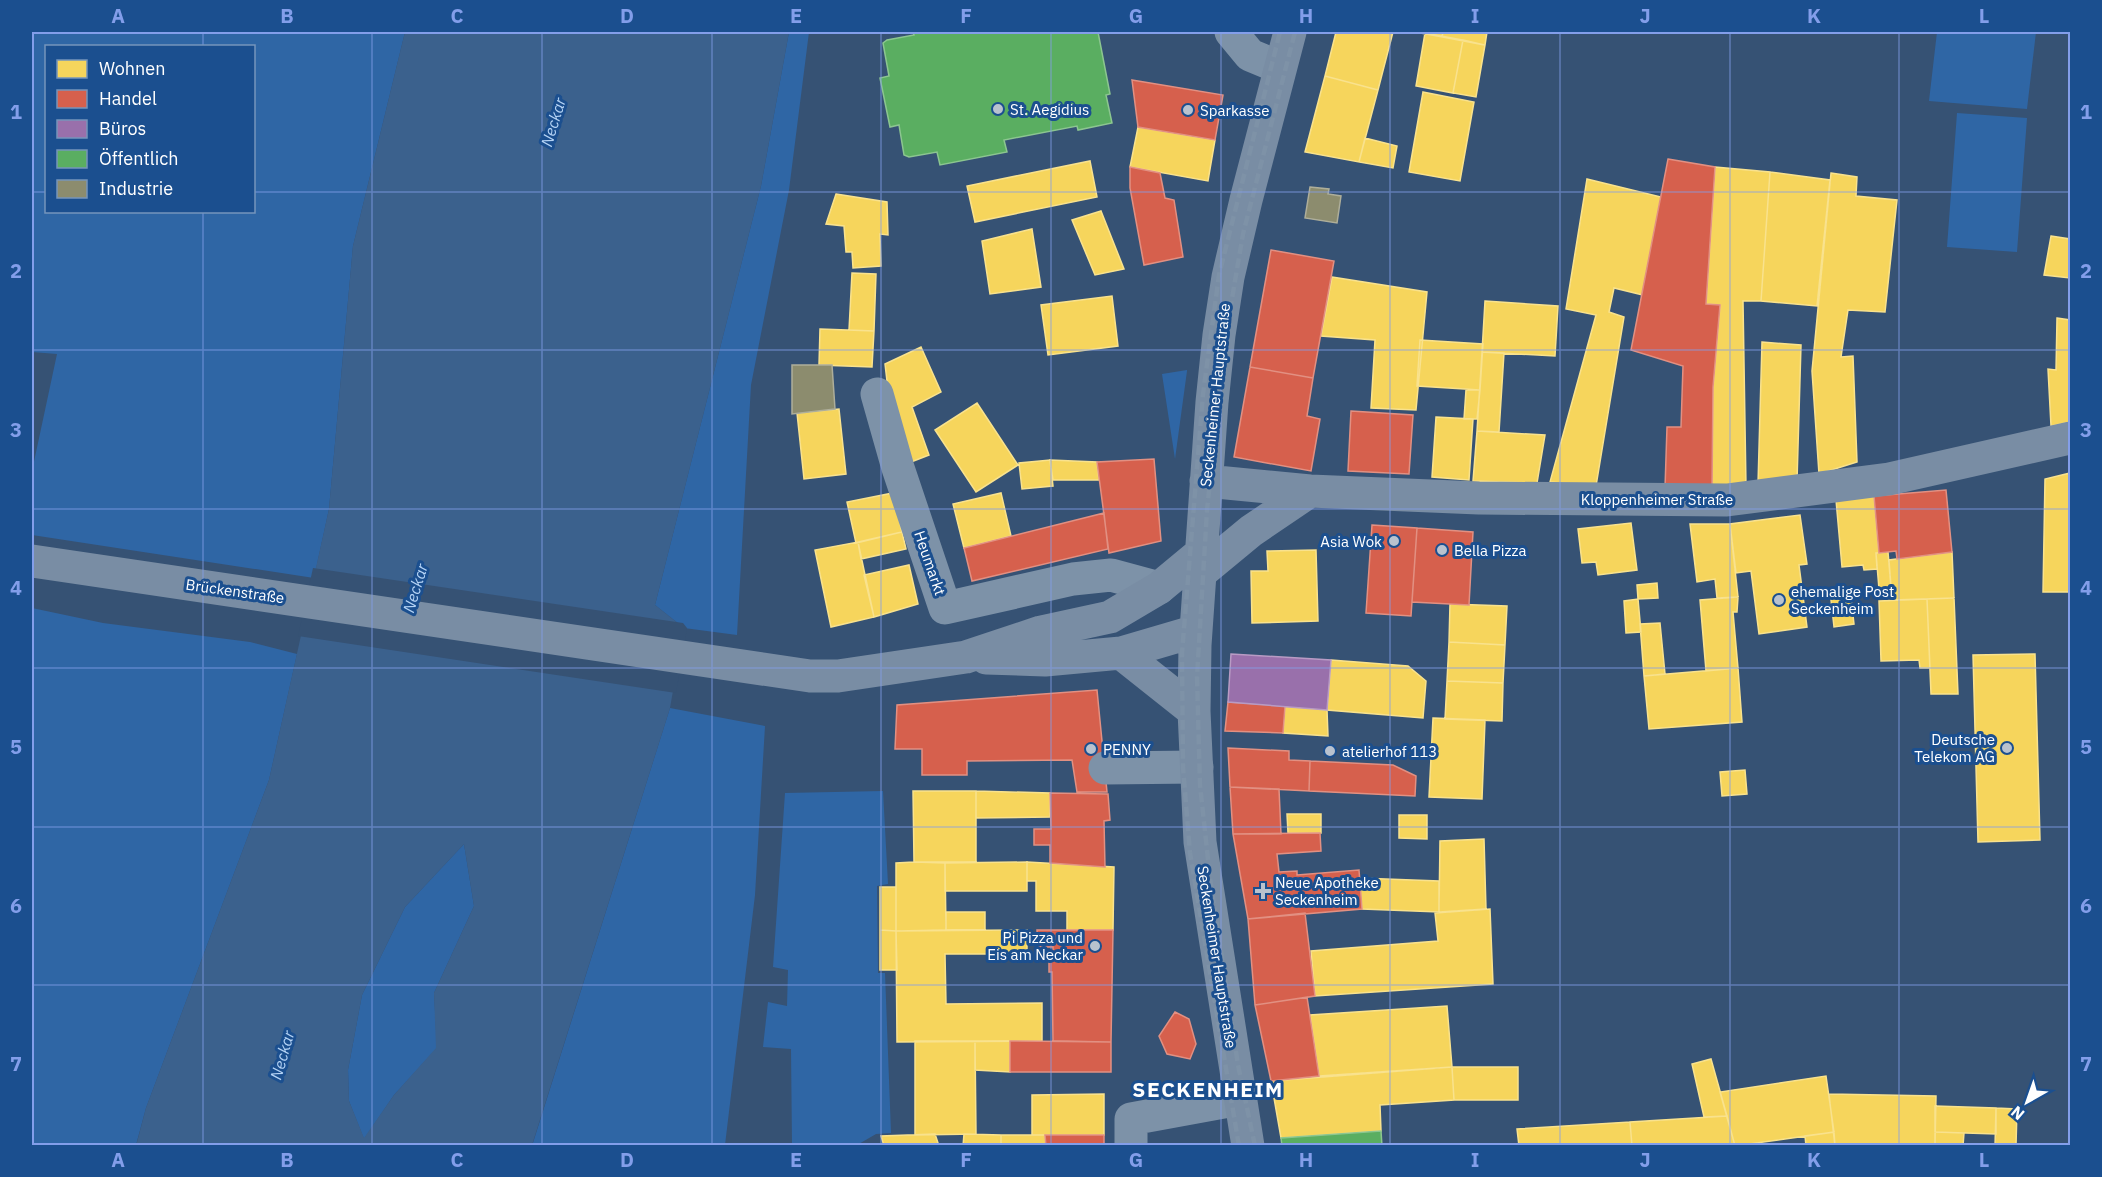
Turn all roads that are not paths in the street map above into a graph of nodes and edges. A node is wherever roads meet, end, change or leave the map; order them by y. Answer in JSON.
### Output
{"nodes":[{"id":1,"x":1231,"y":32,"type":"edge"},
{"id":2,"x":1290,"y":32,"type":"edge"},
{"id":3,"x":1280,"y":67,"type":"junction"},
{"id":4,"x":877,"y":394,"type":"dead end"},
{"id":5,"x":2070,"y":438,"type":"edge"},
{"id":6,"x":1206,"y":481,"type":"junction"},
{"id":7,"x":1310,"y":491,"type":"junction"},
{"id":8,"x":32,"y":561,"type":"edge"},
{"id":9,"x":1199,"y":564,"type":"junction"},
{"id":10,"x":1073,"y":579,"type":"junction"},
{"id":11,"x":1159,"y":588,"type":"junction"},
{"id":12,"x":1110,"y":617,"type":"junction"},
{"id":13,"x":1196,"y":631,"type":"junction"},
{"id":14,"x":1121,"y":653,"type":"junction"},
{"id":15,"x":966,"y":657,"type":"junction"},
{"id":16,"x":1194,"y":711,"type":"junction"},
{"id":17,"x":1197,"y":767,"type":"junction"},
{"id":18,"x":1105,"y":768,"type":"dead end"},
{"id":19,"x":1240,"y":1099,"type":"junction"},
{"id":20,"x":1131,"y":1146,"type":"edge"},
{"id":21,"x":1248,"y":1146,"type":"edge"}],
"edges":[{"from":1,"to":3,"type":"street"},
{"from":2,"to":3,"type":"main road","name":"Seckenheimer Hauptstraße"},
{"from":3,"to":6,"type":"main road","name":"Seckenheimer Hauptstraße"},
{"from":4,"to":10,"type":"street","name":"Heumarkt"},
{"from":5,"to":7,"type":"main road","name":"Kloppenheimer Straße"},
{"from":6,"to":7,"type":"main road","name":"Kloppenheimer Straße"},
{"from":6,"to":9,"type":"main road","name":"Seckenheimer Hauptstraße"},
{"from":7,"to":9,"type":"main road"},
{"from":8,"to":15,"type":"main road","name":"Brückenstraße"},
{"from":9,"to":11,"type":"main road"},
{"from":9,"to":13,"type":"main road","name":"Seckenheimer Hauptstraße"},
{"from":10,"to":11,"type":"street","name":"Heumarkt"},
{"from":10,"to":12,"type":"street"},
{"from":11,"to":12,"type":"main road"},
{"from":12,"to":14,"type":"street"},
{"from":12,"to":15,"type":"main road"},
{"from":13,"to":14,"type":"main road"},
{"from":13,"to":16,"type":"main road","name":"Seckenheimer Hauptstraße"},
{"from":14,"to":15,"type":"main road"},
{"from":14,"to":16,"type":"main road"},
{"from":16,"to":17,"type":"main road","name":"Seckenheimer Hauptstraße"},
{"from":17,"to":18,"type":"street"},
{"from":17,"to":19,"type":"main road","name":"Seckenheimer Hauptstraße"},
{"from":19,"to":20,"type":"street"},
{"from":19,"to":21,"type":"main road","name":"Seckenheimer Hauptstraße"}]}
